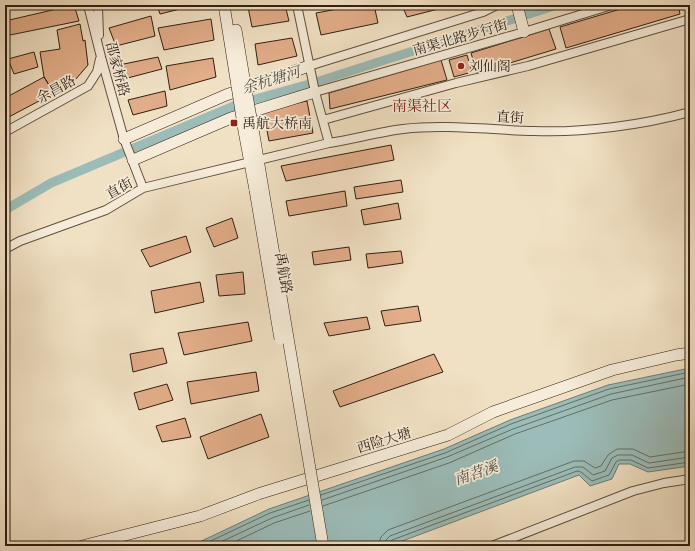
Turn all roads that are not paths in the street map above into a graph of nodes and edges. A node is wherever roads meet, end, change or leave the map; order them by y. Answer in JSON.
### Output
{"nodes":[{"id":1,"x":88,"y":5,"type":"edge"},
{"id":2,"x":100,"y":5,"type":"edge"},
{"id":3,"x":224,"y":5,"type":"edge"},
{"id":4,"x":231,"y":5,"type":"edge"},
{"id":5,"x":297,"y":5,"type":"edge"},
{"id":6,"x":497,"y":5,"type":"edge"},
{"id":7,"x":517,"y":5,"type":"edge"},
{"id":8,"x":612,"y":5,"type":"edge"},
{"id":9,"x":690,"y":19,"type":"edge"},
{"id":10,"x":524,"y":32,"type":"junction"},
{"id":11,"x":101,"y":57,"type":"junction"},
{"id":12,"x":309,"y":66,"type":"junction"},
{"id":13,"x":241,"y":85,"type":"junction"},
{"id":14,"x":315,"y":90,"type":"junction"},
{"id":15,"x":690,"y":112,"type":"edge"},
{"id":16,"x":323,"y":120,"type":"junction"},
{"id":17,"x":5,"y":132,"type":"edge"},
{"id":18,"x":124,"y":139,"type":"junction"},
{"id":19,"x":329,"y":144,"type":"junction"},
{"id":20,"x":133,"y":160,"type":"junction"},
{"id":21,"x":254,"y":161,"type":"junction"},
{"id":22,"x":143,"y":188,"type":"junction"},
{"id":23,"x":259,"y":189,"type":"junction"},
{"id":24,"x":5,"y":249,"type":"edge"},
{"id":25,"x":690,"y":353,"type":"edge"},
{"id":26,"x":690,"y":479,"type":"edge"},
{"id":27,"x":82,"y":546,"type":"edge"},
{"id":28,"x":316,"y":546,"type":"edge"},
{"id":29,"x":323,"y":546,"type":"edge"},
{"id":30,"x":492,"y":546,"type":"edge"}],
"edges":[{"from":1,"to":11,"type":"street","name":"邵家桥路"},
{"from":2,"to":11,"type":"street","name":"余昌路"},
{"from":3,"to":13,"type":"street"},
{"from":4,"to":13,"type":"street"},
{"from":5,"to":12,"type":"street"},
{"from":6,"to":12,"type":"street"},
{"from":7,"to":10,"type":"street"},
{"from":8,"to":10,"type":"street","name":"南渠北路步行街"},
{"from":9,"to":16,"type":"street"},
{"from":10,"to":14,"type":"street","name":"南渠北路步行街"},
{"from":11,"to":17,"type":"street","name":"余昌路"},
{"from":11,"to":18,"type":"street","name":"邵家桥路"},
{"from":12,"to":14,"type":"street"},
{"from":12,"to":18,"type":"street"},
{"from":13,"to":21,"type":"street","name":"禹航路","bridge":true},
{"from":14,"to":16,"type":"street"},
{"from":14,"to":20,"type":"street"},
{"from":15,"to":19,"type":"street","name":"直街"},
{"from":16,"to":19,"type":"street"},
{"from":18,"to":20,"type":"street","name":"邵家桥路"},
{"from":19,"to":21,"type":"street","name":"直街"},
{"from":20,"to":22,"type":"street","name":"邵家桥路"},
{"from":21,"to":22,"type":"street","name":"直街"},
{"from":21,"to":23,"type":"street","name":"禹航路"},
{"from":22,"to":24,"type":"street","name":"直街"},
{"from":23,"to":28,"type":"street","name":"禹航路","bridge":true},
{"from":23,"to":29,"type":"street","bridge":true},
{"from":25,"to":27,"type":"street","name":"西险大塘"},
{"from":26,"to":30,"type":"street"}]}
